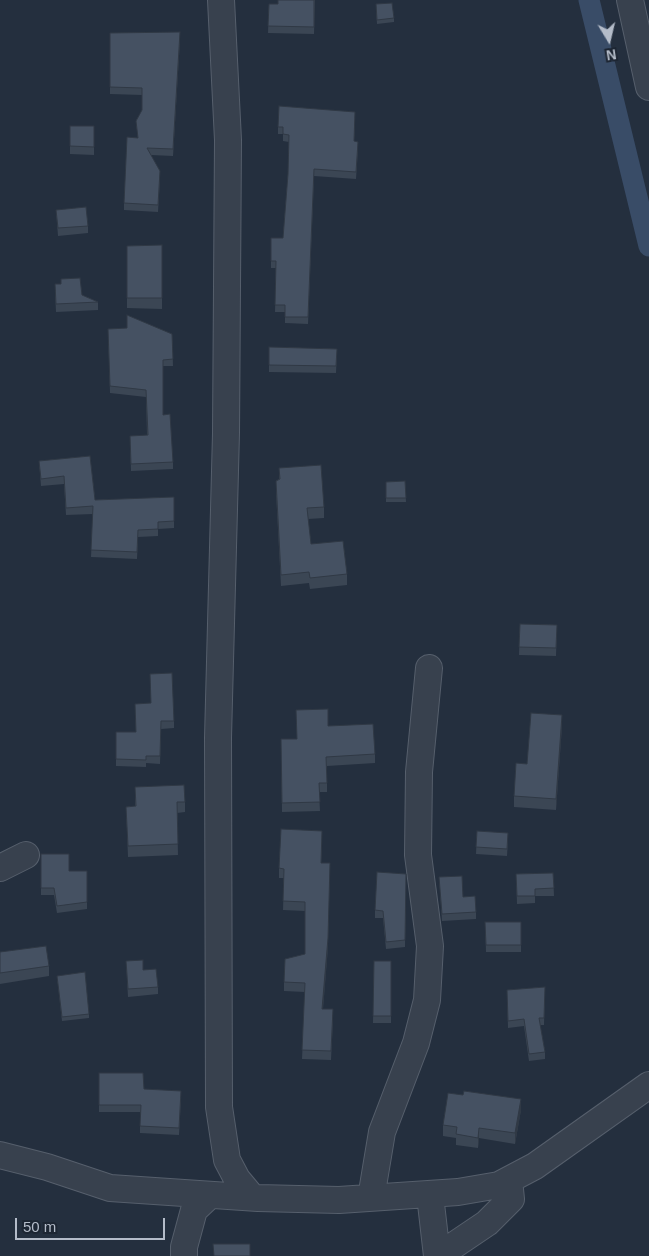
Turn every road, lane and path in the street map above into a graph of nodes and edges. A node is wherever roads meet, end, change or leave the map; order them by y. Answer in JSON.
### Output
{"nodes":[{"id":1,"x":221,"y":0,"type":"edge"},
{"id":2,"x":630,"y":0,"type":"edge"},
{"id":3,"x":649,"y":87,"type":"edge"},
{"id":4,"x":429,"y":668,"type":"dead end"},
{"id":5,"x":26,"y":855,"type":"dead end"},
{"id":6,"x":0,"y":868,"type":"edge"},
{"id":7,"x":649,"y":1085,"type":"edge"},
{"id":8,"x":0,"y":1155,"type":"edge"},
{"id":9,"x":509,"y":1180,"type":"junction"},
{"id":10,"x":210,"y":1195,"type":"junction"},
{"id":11,"x":430,"y":1195,"type":"junction"},
{"id":12,"x":252,"y":1197,"type":"junction"},
{"id":13,"x":371,"y":1198,"type":"junction"},
{"id":14,"x":184,"y":1256,"type":"edge"},
{"id":15,"x":438,"y":1256,"type":"edge"}],
"edges":[{"from":1,"to":12,"type":"street"},
{"from":2,"to":3,"type":"street"},
{"from":4,"to":13,"type":"street"},
{"from":5,"to":6,"type":"street"},
{"from":7,"to":9,"type":"street"},
{"from":8,"to":10,"type":"street"},
{"from":9,"to":11,"type":"street"},
{"from":9,"to":15,"type":"street"},
{"from":10,"to":12,"type":"street"},
{"from":10,"to":14,"type":"street"},
{"from":11,"to":13,"type":"street"},
{"from":11,"to":15,"type":"street"},
{"from":12,"to":13,"type":"street"}]}
